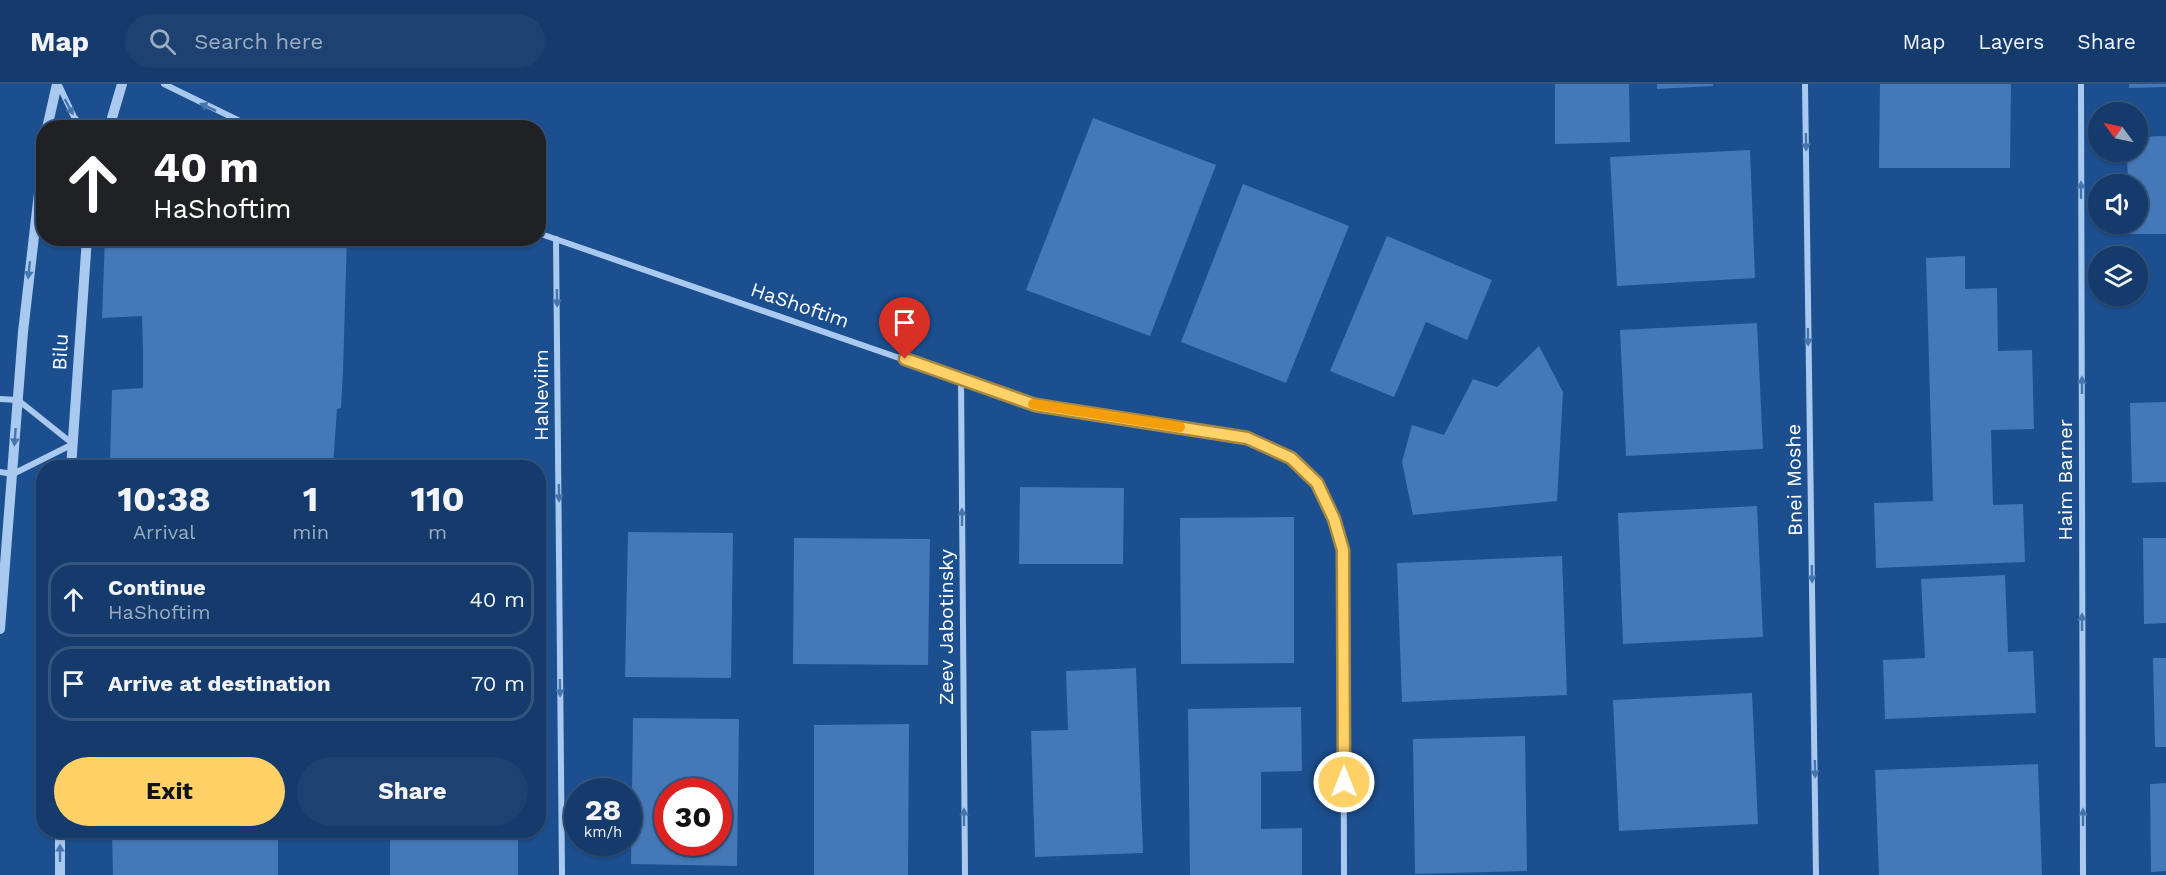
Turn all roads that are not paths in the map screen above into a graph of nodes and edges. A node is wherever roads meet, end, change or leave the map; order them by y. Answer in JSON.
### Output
{"nodes":[{"id":1,"x":58,"y":84,"type":"edge"},
{"id":2,"x":122,"y":84,"type":"edge"},
{"id":3,"x":164,"y":84,"type":"edge"},
{"id":4,"x":1805,"y":84,"type":"edge"},
{"id":5,"x":2081,"y":84,"type":"edge"},
{"id":6,"x":49,"y":120,"type":"edge"},
{"id":7,"x":77,"y":120,"type":"edge"},
{"id":8,"x":111,"y":120,"type":"edge"},
{"id":9,"x":238,"y":120,"type":"edge"},
{"id":10,"x":36,"y":226,"type":"edge"},
{"id":11,"x":546,"y":236,"type":"edge"},
{"id":12,"x":556,"y":239,"type":"junction"},
{"id":13,"x":86,"y":246,"type":"edge"},
{"id":14,"x":961,"y":379,"type":"junction"},
{"id":15,"x":0,"y":399,"type":"edge"},
{"id":16,"x":18,"y":400,"type":"junction"},
{"id":17,"x":73,"y":444,"type":"junction"},
{"id":18,"x":41,"y":460,"type":"edge"},
{"id":19,"x":72,"y":460,"type":"edge"},
{"id":20,"x":36,"y":462,"type":"edge"},
{"id":21,"x":0,"y":472,"type":"edge"},
{"id":22,"x":13,"y":474,"type":"junction"},
{"id":23,"x":0,"y":629,"type":"edge"},
{"id":24,"x":60,"y":838,"type":"edge"},
{"id":25,"x":60,"y":875,"type":"edge"},
{"id":26,"x":562,"y":875,"type":"edge"},
{"id":27,"x":965,"y":875,"type":"edge"},
{"id":28,"x":1344,"y":875,"type":"edge"},
{"id":29,"x":1816,"y":875,"type":"edge"},
{"id":30,"x":2083,"y":875,"type":"edge"}],
"edges":[{"from":1,"to":6,"type":"street"},
{"from":1,"to":7,"type":"street","one_way":true},
{"from":2,"to":8,"type":"street"},
{"from":9,"to":3,"type":"street","one_way":true},
{"from":4,"to":29,"type":"street","name":"Bnei Moshe","one_way":true},
{"from":30,"to":5,"type":"street","name":"Haim Barner","one_way":true},
{"from":10,"to":16,"type":"street","name":"Bilu","one_way":true},
{"from":11,"to":12,"type":"street","name":"HaShoftim"},
{"from":12,"to":14,"type":"street","name":"HaShoftim"},
{"from":12,"to":26,"type":"street","name":"HaNeviim","one_way":true},
{"from":13,"to":17,"type":"street","name":"Bilu"},
{"from":27,"to":14,"type":"street","name":"Zeev Jabotinsky","one_way":true},
{"from":14,"to":28,"type":"street","name":"HaShoftim"},
{"from":15,"to":16,"type":"street"},
{"from":16,"to":17,"type":"street"},
{"from":16,"to":22,"type":"street","name":"Bilu","one_way":true},
{"from":17,"to":18,"type":"street"},
{"from":17,"to":19,"type":"street","name":"Bilu"},
{"from":20,"to":22,"type":"street"},
{"from":21,"to":22,"type":"street"},
{"from":22,"to":23,"type":"street","name":"Bilu"},
{"from":25,"to":24,"type":"street","one_way":true}]}
